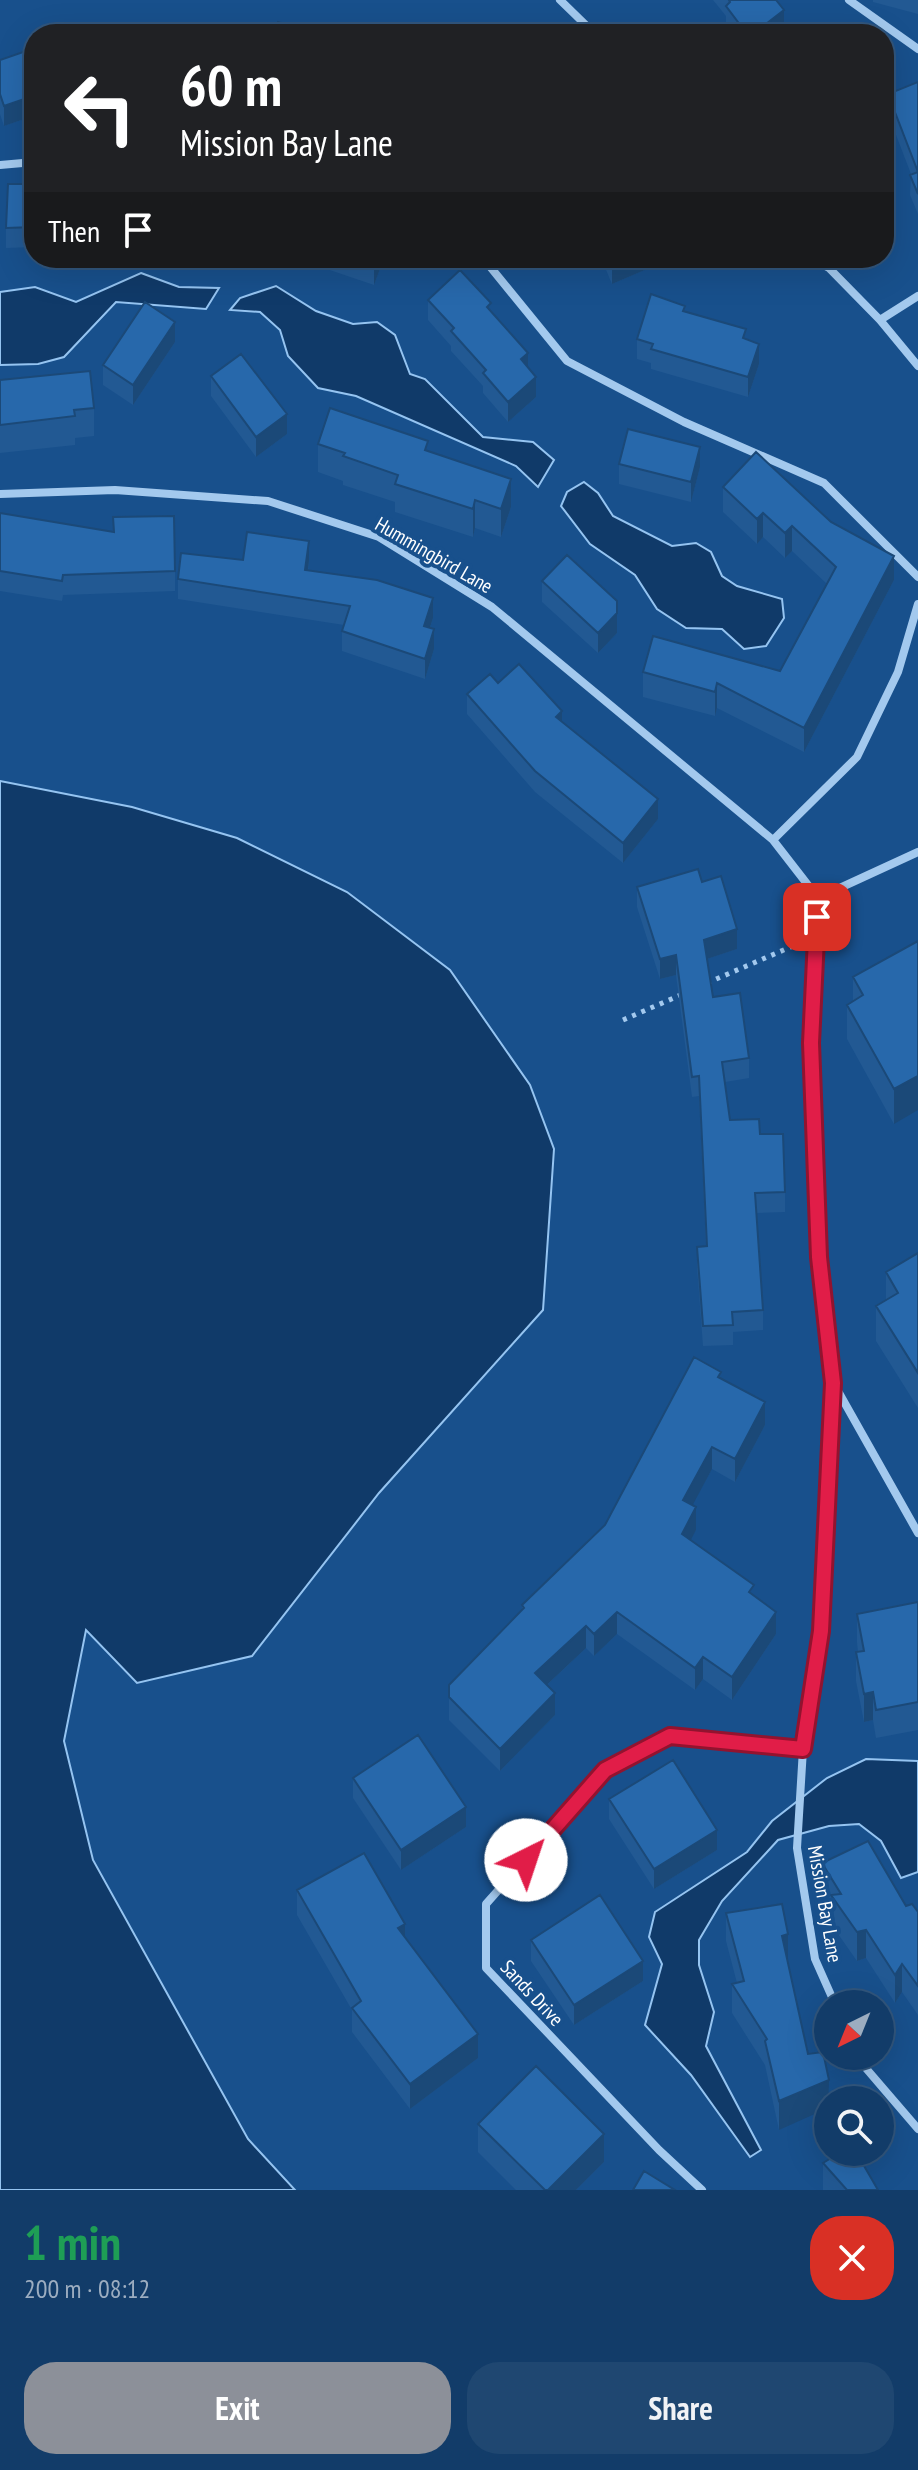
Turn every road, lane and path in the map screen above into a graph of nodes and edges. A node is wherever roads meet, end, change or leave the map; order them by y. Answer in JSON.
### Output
{"nodes":[{"id":1,"x":560,"y":0,"type":"edge"},
{"id":2,"x":849,"y":0,"type":"edge"},
{"id":3,"x":585,"y":24,"type":"edge"},
{"id":4,"x":883,"y":24,"type":"edge"},
{"id":5,"x":894,"y":32,"type":"edge"},
{"id":6,"x":918,"y":49,"type":"edge"},
{"id":7,"x":24,"y":163,"type":"edge"},
{"id":8,"x":0,"y":165,"type":"edge"},
{"id":9,"x":491,"y":268,"type":"edge"},
{"id":10,"x":829,"y":268,"type":"edge"},
{"id":11,"x":918,"y":296,"type":"edge"},
{"id":12,"x":880,"y":320,"type":"junction"},
{"id":13,"x":918,"y":366,"type":"edge"},
{"id":14,"x":0,"y":494,"type":"edge"},
{"id":15,"x":918,"y":577,"type":"edge"},
{"id":16,"x":918,"y":604,"type":"edge"},
{"id":17,"x":773,"y":840,"type":"junction"},
{"id":18,"x":918,"y":852,"type":"edge"},
{"id":19,"x":818,"y":898,"type":"junction"},
{"id":20,"x":816,"y":936,"type":"junction"},
{"id":21,"x":706,"y":984,"type":"edge"},
{"id":22,"x":692,"y":990,"type":"edge"},
{"id":23,"x":623,"y":1020,"type":"dead end"},
{"id":24,"x":833,"y":1383,"type":"junction"},
{"id":25,"x":918,"y":1533,"type":"edge"},
{"id":26,"x":803,"y":1749,"type":"junction"},
{"id":27,"x":829,"y":1990,"type":"edge"},
{"id":28,"x":867,"y":2070,"type":"edge"},
{"id":29,"x":918,"y":2129,"type":"edge"},
{"id":30,"x":702,"y":2190,"type":"edge"}],
"edges":[{"from":1,"to":3,"type":"street"},
{"from":2,"to":4,"type":"street"},
{"from":5,"to":6,"type":"street"},
{"from":7,"to":8,"type":"street"},
{"from":9,"to":15,"type":"street"},
{"from":10,"to":12,"type":"street"},
{"from":11,"to":12,"type":"street"},
{"from":12,"to":13,"type":"street"},
{"from":14,"to":17,"type":"street","name":"Hummingbird Lane"},
{"from":16,"to":17,"type":"street"},
{"from":17,"to":19,"type":"street","name":"Hummingbird Lane"},
{"from":18,"to":19,"type":"street"},
{"from":19,"to":20,"type":"street","name":"Mission Bay Lane"},
{"from":20,"to":21,"type":"path"},
{"from":20,"to":24,"type":"street","name":"Mission Bay Lane"},
{"from":22,"to":23,"type":"path"},
{"from":24,"to":25,"type":"street"},
{"from":24,"to":26,"type":"street","name":"Mission Bay Lane"},
{"from":26,"to":27,"type":"street","name":"Mission Bay Lane"},
{"from":26,"to":30,"type":"street","name":"Sands Drive"},
{"from":28,"to":29,"type":"street"}]}
